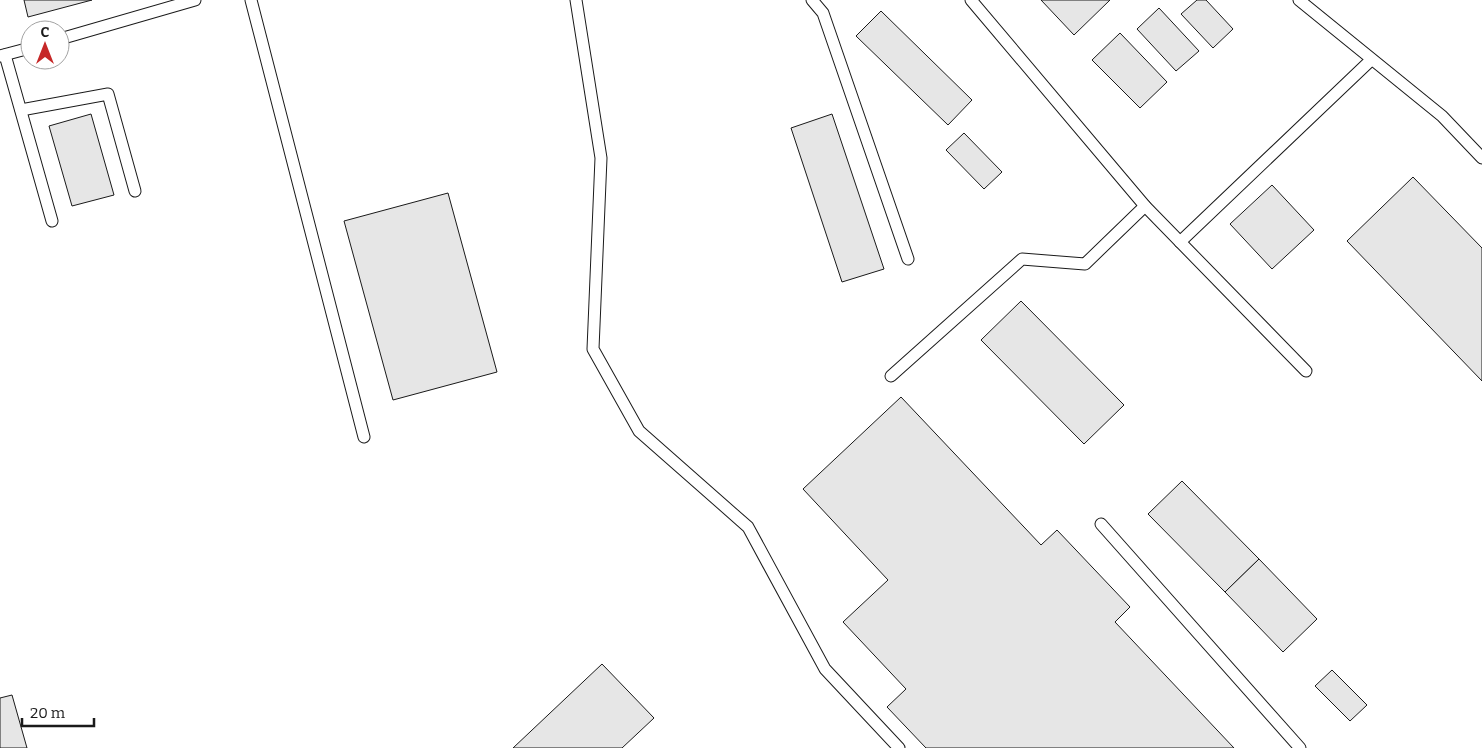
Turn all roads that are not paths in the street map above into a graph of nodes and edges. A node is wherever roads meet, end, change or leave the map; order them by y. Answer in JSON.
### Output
{"nodes":[{"id":1,"x":195,"y":0,"type":"edge"},
{"id":2,"x":252,"y":0,"type":"edge"},
{"id":3,"x":576,"y":0,"type":"edge"},
{"id":4,"x":812,"y":0,"type":"edge"},
{"id":5,"x":971,"y":0,"type":"edge"},
{"id":6,"x":1299,"y":0,"type":"edge"},
{"id":7,"x":175,"y":3,"type":"edge"},
{"id":8,"x":70,"y":36,"type":"edge"},
{"id":9,"x":20,"y":51,"type":"edge"},
{"id":10,"x":3,"y":56,"type":"edge"},
{"id":11,"x":1371,"y":60,"type":"junction"},
{"id":12,"x":21,"y":110,"type":"junction"},
{"id":13,"x":1482,"y":158,"type":"edge"},
{"id":14,"x":135,"y":191,"type":"dead end"},
{"id":15,"x":1145,"y":206,"type":"junction"},
{"id":16,"x":52,"y":221,"type":"dead end"},
{"id":17,"x":1180,"y":242,"type":"junction"},
{"id":18,"x":908,"y":259,"type":"dead end"},
{"id":19,"x":1306,"y":371,"type":"dead end"},
{"id":20,"x":891,"y":376,"type":"dead end"},
{"id":21,"x":364,"y":437,"type":"dead end"},
{"id":22,"x":1101,"y":524,"type":"dead end"},
{"id":23,"x":899,"y":748,"type":"edge"},
{"id":24,"x":1300,"y":748,"type":"edge"}],
"edges":[{"from":1,"to":7,"type":"lane"},
{"from":2,"to":21,"type":"lane"},
{"from":3,"to":23,"type":"lane"},
{"from":4,"to":18,"type":"lane"},
{"from":5,"to":15,"type":"lane"},
{"from":6,"to":11,"type":"lane"},
{"from":7,"to":8,"type":"lane"},
{"from":9,"to":10,"type":"lane"},
{"from":10,"to":12,"type":"lane"},
{"from":11,"to":13,"type":"lane"},
{"from":11,"to":17,"type":"lane"},
{"from":12,"to":14,"type":"lane"},
{"from":12,"to":16,"type":"lane"},
{"from":15,"to":17,"type":"lane"},
{"from":15,"to":20,"type":"lane"},
{"from":17,"to":19,"type":"lane"},
{"from":22,"to":24,"type":"lane"}]}
